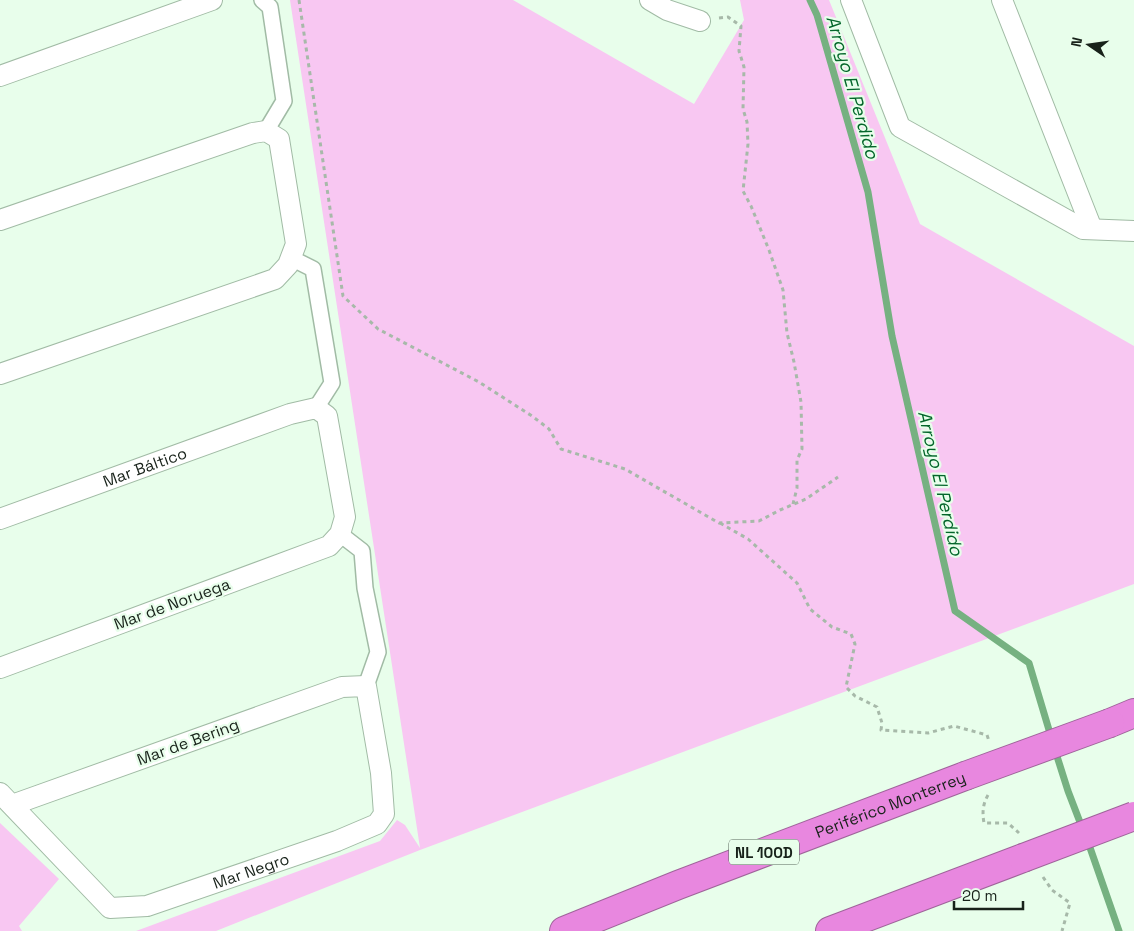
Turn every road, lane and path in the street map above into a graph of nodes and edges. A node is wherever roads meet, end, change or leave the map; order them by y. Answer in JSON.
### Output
{"nodes":[{"id":1,"x":212,"y":0,"type":"edge"},
{"id":2,"x":262,"y":0,"type":"edge"},
{"id":3,"x":299,"y":0,"type":"edge"},
{"id":4,"x":650,"y":0,"type":"edge"},
{"id":5,"x":850,"y":0,"type":"edge"},
{"id":6,"x":1002,"y":0,"type":"edge"},
{"id":7,"x":700,"y":21,"type":"joint"},
{"id":8,"x":0,"y":76,"type":"edge"},
{"id":9,"x":266,"y":131,"type":"junction"},
{"id":10,"x":0,"y":220,"type":"edge"},
{"id":11,"x":1092,"y":229,"type":"junction"},
{"id":12,"x":1134,"y":231,"type":"edge"},
{"id":13,"x":291,"y":258,"type":"junction"},
{"id":14,"x":0,"y":374,"type":"edge"},
{"id":15,"x":316,"y":408,"type":"junction"},
{"id":16,"x":838,"y":478,"type":"dead end"},
{"id":17,"x":793,"y":504,"type":"junction"},
{"id":18,"x":0,"y":519,"type":"edge"},
{"id":19,"x":719,"y":523,"type":"junction"},
{"id":20,"x":340,"y":534,"type":"junction"},
{"id":21,"x":0,"y":668,"type":"edge"},
{"id":22,"x":366,"y":686,"type":"junction"},
{"id":23,"x":1122,"y":718,"type":"edge"},
{"id":24,"x":994,"y":765,"type":"junction"},
{"id":25,"x":6,"y":799,"type":"edge"},
{"id":26,"x":1134,"y":816,"type":"edge"},
{"id":27,"x":1026,"y":856,"type":"junction"},
{"id":28,"x":564,"y":931,"type":"edge"},
{"id":29,"x":830,"y":931,"type":"edge"},
{"id":30,"x":1062,"y":931,"type":"edge"}],
"edges":[{"from":1,"to":8,"type":"street"},
{"from":2,"to":9,"type":"street"},
{"from":3,"to":19,"type":"path"},
{"from":4,"to":7,"type":"street"},
{"from":5,"to":11,"type":"street"},
{"from":6,"to":11,"type":"street"},
{"from":7,"to":17,"type":"path"},
{"from":9,"to":10,"type":"street"},
{"from":9,"to":13,"type":"street"},
{"from":11,"to":12,"type":"street"},
{"from":13,"to":14,"type":"street"},
{"from":13,"to":15,"type":"street"},
{"from":15,"to":18,"type":"street","name":"Mar Báltico"},
{"from":15,"to":20,"type":"street"},
{"from":16,"to":17,"type":"path"},
{"from":17,"to":19,"type":"path"},
{"from":19,"to":24,"type":"path"},
{"from":20,"to":21,"type":"street","name":"Mar de Noruega"},
{"from":20,"to":22,"type":"street"},
{"from":22,"to":25,"type":"street","name":"Mar de Bering"},
{"from":22,"to":25,"type":"street","name":"Mar Negro"},
{"from":23,"to":24,"type":"highway","name":"Periférico Monterrey","number":"NL 100D","bridge":true},
{"from":24,"to":27,"type":"path"},
{"from":24,"to":28,"type":"highway","name":"Periférico Monterrey","number":"NL 100D","bridge":true},
{"from":26,"to":27,"type":"highway","bridge":true},
{"from":27,"to":29,"type":"highway"},
{"from":27,"to":30,"type":"path"}]}
